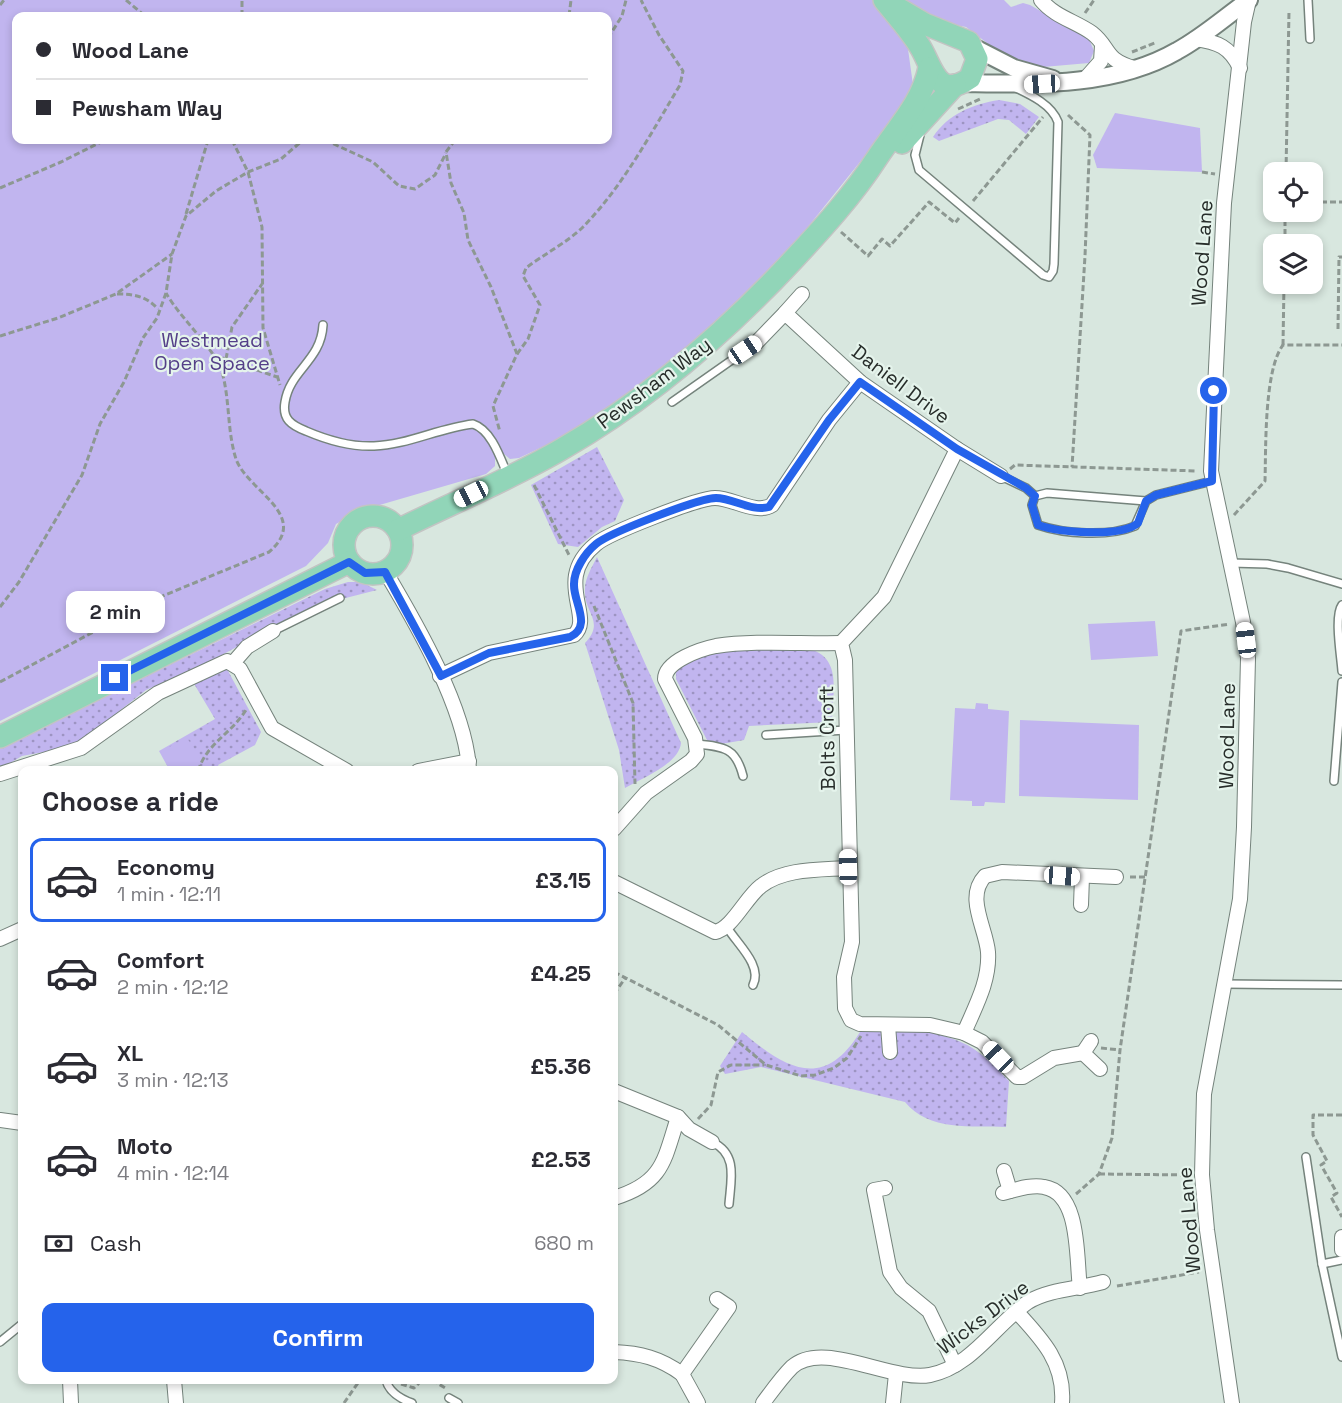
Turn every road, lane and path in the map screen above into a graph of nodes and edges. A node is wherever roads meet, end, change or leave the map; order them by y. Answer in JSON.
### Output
{"nodes":[{"id":1,"x":4,"y":0,"type":"edge"},
{"id":2,"x":126,"y":0,"type":"edge"},
{"id":3,"x":626,"y":0,"type":"edge"},
{"id":4,"x":641,"y":0,"type":"edge"},
{"id":5,"x":884,"y":0,"type":"edge"},
{"id":6,"x":1041,"y":0,"type":"edge"},
{"id":7,"x":1094,"y":0,"type":"edge"},
{"id":8,"x":1249,"y":0,"type":"edge"},
{"id":9,"x":1308,"y":0,"type":"edge"},
{"id":10,"x":0,"y":5,"type":"edge"},
{"id":11,"x":1288,"y":11,"type":"dead end"},
{"id":12,"x":140,"y":12,"type":"edge"},
{"id":13,"x":1088,"y":19,"type":"dead end"},
{"id":14,"x":612,"y":32,"type":"edge"},
{"id":15,"x":954,"y":36,"type":"junction"},
{"id":16,"x":1195,"y":39,"type":"junction"},
{"id":17,"x":1310,"y":39,"type":"dead end"},
{"id":18,"x":1158,"y":41,"type":"dead end"},
{"id":19,"x":1102,"y":45,"type":"junction"},
{"id":20,"x":973,"y":47,"type":"junction"},
{"id":21,"x":1131,"y":61,"type":"junction"},
{"id":22,"x":928,"y":66,"type":"junction"},
{"id":23,"x":1240,"y":68,"type":"junction"},
{"id":24,"x":1085,"y":80,"type":"junction"},
{"id":25,"x":1059,"y":81,"type":"junction"},
{"id":26,"x":958,"y":84,"type":"junction"},
{"id":27,"x":1010,"y":85,"type":"junction"},
{"id":28,"x":986,"y":97,"type":"dead end"},
{"id":29,"x":1061,"y":110,"type":"dead end"},
{"id":30,"x":928,"y":113,"type":"junction"},
{"id":31,"x":952,"y":113,"type":"dead end"},
{"id":32,"x":97,"y":144,"type":"edge"},
{"id":33,"x":207,"y":144,"type":"edge"},
{"id":34,"x":234,"y":144,"type":"edge"},
{"id":35,"x":298,"y":144,"type":"edge"},
{"id":36,"x":335,"y":144,"type":"edge"},
{"id":37,"x":452,"y":144,"type":"edge"},
{"id":38,"x":446,"y":152,"type":"junction"},
{"id":39,"x":1286,"y":162,"type":"edge"},
{"id":40,"x":248,"y":172,"type":"junction"},
{"id":41,"x":864,"y":178,"type":"junction"},
{"id":42,"x":0,"y":188,"type":"edge"},
{"id":43,"x":1323,"y":202,"type":"edge"},
{"id":44,"x":1342,"y":202,"type":"edge"},
{"id":45,"x":186,"y":216,"type":"junction"},
{"id":46,"x":172,"y":254,"type":"junction"},
{"id":47,"x":1342,"y":257,"type":"edge"},
{"id":48,"x":263,"y":284,"type":"junction"},
{"id":49,"x":166,"y":293,"type":"junction"},
{"id":50,"x":116,"y":294,"type":"junction"},
{"id":51,"x":802,"y":294,"type":"dead end"},
{"id":52,"x":1284,"y":294,"type":"edge"},
{"id":53,"x":158,"y":309,"type":"junction"},
{"id":54,"x":785,"y":312,"type":"junction"},
{"id":55,"x":322,"y":325,"type":"dead end"},
{"id":56,"x":1338,"y":329,"type":"dead end"},
{"id":57,"x":0,"y":336,"type":"edge"},
{"id":58,"x":756,"y":344,"type":"joint"},
{"id":59,"x":1283,"y":345,"type":"junction"},
{"id":60,"x":1342,"y":345,"type":"edge"},
{"id":61,"x":518,"y":354,"type":"junction"},
{"id":62,"x":214,"y":355,"type":"junction"},
{"id":63,"x":226,"y":359,"type":"junction"},
{"id":64,"x":277,"y":377,"type":"junction"},
{"id":65,"x":860,"y":382,"type":"junction"},
{"id":66,"x":285,"y":399,"type":"junction"},
{"id":67,"x":672,"y":402,"type":"dead end"},
{"id":68,"x":957,"y":449,"type":"junction"},
{"id":69,"x":497,"y":451,"type":"junction"},
{"id":70,"x":1072,"y":467,"type":"junction"},
{"id":71,"x":517,"y":471,"type":"junction"},
{"id":72,"x":1001,"y":476,"type":"junction"},
{"id":73,"x":1211,"y":476,"type":"junction"},
{"id":74,"x":1035,"y":496,"type":"junction"},
{"id":75,"x":1146,"y":501,"type":"junction"},
{"id":76,"x":1221,"y":519,"type":"junction"},
{"id":77,"x":398,"y":530,"type":"junction"},
{"id":78,"x":349,"y":562,"type":"junction"},
{"id":79,"x":1231,"y":563,"type":"junction"},
{"id":80,"x":576,"y":571,"type":"junction"},
{"id":81,"x":385,"y":572,"type":"junction"},
{"id":82,"x":1342,"y":584,"type":"edge"},
{"id":83,"x":340,"y":598,"type":"dead end"},
{"id":84,"x":591,"y":600,"type":"dead end"},
{"id":85,"x":1342,"y":605,"type":"edge"},
{"id":86,"x":0,"y":607,"type":"edge"},
{"id":87,"x":1243,"y":622,"type":"junction"},
{"id":88,"x":273,"y":631,"type":"joint"},
{"id":89,"x":841,"y":643,"type":"junction"},
{"id":90,"x":233,"y":663,"type":"junction"},
{"id":91,"x":1342,"y":671,"type":"edge"},
{"id":92,"x":441,"y":676,"type":"junction"},
{"id":93,"x":0,"y":682,"type":"edge"},
{"id":94,"x":1342,"y":682,"type":"edge"},
{"id":95,"x":257,"y":702,"type":"junction"},
{"id":96,"x":846,"y":730,"type":"junction"},
{"id":97,"x":766,"y":735,"type":"dead end"},
{"id":98,"x":0,"y":737,"type":"edge"},
{"id":99,"x":697,"y":744,"type":"junction"},
{"id":100,"x":25,"y":766,"type":"edge"},
{"id":101,"x":200,"y":766,"type":"edge"},
{"id":102,"x":338,"y":766,"type":"edge"},
{"id":103,"x":469,"y":766,"type":"edge"},
{"id":104,"x":18,"y":768,"type":"edge"},
{"id":105,"x":0,"y":774,"type":"edge"},
{"id":106,"x":743,"y":776,"type":"dead end"},
{"id":107,"x":1334,"y":781,"type":"dead end"},
{"id":108,"x":635,"y":803,"type":"junction"},
{"id":109,"x":618,"y":824,"type":"edge"},
{"id":110,"x":848,"y":867,"type":"junction"},
{"id":111,"x":1082,"y":877,"type":"junction"},
{"id":112,"x":1116,"y":878,"type":"dead end"},
{"id":113,"x":618,"y":884,"type":"edge"},
{"id":114,"x":1081,"y":905,"type":"dead end"},
{"id":115,"x":727,"y":927,"type":"junction"},
{"id":116,"x":18,"y":931,"type":"edge"},
{"id":117,"x":0,"y":939,"type":"edge"},
{"id":118,"x":618,"y":974,"type":"edge"},
{"id":119,"x":626,"y":977,"type":"junction"},
{"id":120,"x":1224,"y":984,"type":"junction"},
{"id":121,"x":753,"y":985,"type":"dead end"},
{"id":122,"x":1342,"y":985,"type":"edge"},
{"id":123,"x":618,"y":988,"type":"edge"},
{"id":124,"x":868,"y":1024,"type":"junction"},
{"id":125,"x":888,"y":1025,"type":"junction"},
{"id":126,"x":964,"y":1033,"type":"junction"},
{"id":127,"x":890,"y":1052,"type":"dead end"},
{"id":128,"x":766,"y":1065,"type":"junction"},
{"id":129,"x":1101,"y":1069,"type":"dead end"},
{"id":130,"x":618,"y":1093,"type":"edge"},
{"id":131,"x":1342,"y":1115,"type":"edge"},
{"id":132,"x":678,"y":1117,"type":"junction"},
{"id":133,"x":1,"y":1123,"type":"edge"},
{"id":134,"x":18,"y":1123,"type":"edge"},
{"id":135,"x":689,"y":1129,"type":"junction"},
{"id":136,"x":712,"y":1142,"type":"joint"},
{"id":137,"x":1306,"y":1157,"type":"dead end"},
{"id":138,"x":1004,"y":1171,"type":"dead end"},
{"id":139,"x":1099,"y":1174,"type":"junction"},
{"id":140,"x":1202,"y":1175,"type":"junction"},
{"id":141,"x":885,"y":1188,"type":"dead end"},
{"id":142,"x":628,"y":1194,"type":"junction"},
{"id":143,"x":618,"y":1197,"type":"edge"},
{"id":144,"x":1067,"y":1202,"type":"junction"},
{"id":145,"x":729,"y":1204,"type":"dead end"},
{"id":146,"x":633,"y":1208,"type":"dead end"},
{"id":147,"x":1342,"y":1217,"type":"edge"},
{"id":148,"x":1342,"y":1237,"type":"edge"},
{"id":149,"x":1342,"y":1250,"type":"edge"},
{"id":150,"x":1342,"y":1260,"type":"edge"},
{"id":151,"x":1322,"y":1264,"type":"junction"},
{"id":152,"x":1213,"y":1269,"type":"junction"},
{"id":153,"x":1103,"y":1282,"type":"joint"},
{"id":154,"x":1080,"y":1288,"type":"junction"},
{"id":155,"x":717,"y":1299,"type":"dead end"},
{"id":156,"x":1016,"y":1311,"type":"junction"},
{"id":157,"x":18,"y":1327,"type":"edge"},
{"id":158,"x":0,"y":1342,"type":"edge"},
{"id":159,"x":618,"y":1353,"type":"edge"},
{"id":160,"x":1342,"y":1357,"type":"edge"},
{"id":161,"x":955,"y":1365,"type":"junction"},
{"id":162,"x":682,"y":1374,"type":"junction"},
{"id":163,"x":896,"y":1374,"type":"junction"},
{"id":164,"x":70,"y":1384,"type":"edge"},
{"id":165,"x":174,"y":1384,"type":"edge"},
{"id":166,"x":357,"y":1384,"type":"edge"},
{"id":167,"x":388,"y":1384,"type":"edge"},
{"id":168,"x":401,"y":1384,"type":"edge"},
{"id":169,"x":419,"y":1384,"type":"edge"},
{"id":170,"x":449,"y":1398,"type":"dead end"},
{"id":171,"x":71,"y":1403,"type":"edge"},
{"id":172,"x":176,"y":1403,"type":"edge"},
{"id":173,"x":344,"y":1403,"type":"edge"},
{"id":174,"x":412,"y":1403,"type":"edge"},
{"id":175,"x":458,"y":1403,"type":"edge"},
{"id":176,"x":698,"y":1403,"type":"edge"},
{"id":177,"x":763,"y":1403,"type":"edge"},
{"id":178,"x":893,"y":1403,"type":"edge"},
{"id":179,"x":1062,"y":1403,"type":"edge"},
{"id":180,"x":1232,"y":1403,"type":"edge"}],
"edges":[{"from":1,"to":10,"type":"path"},
{"from":2,"to":12,"type":"path"},
{"from":3,"to":14,"type":"path"},
{"from":4,"to":61,"type":"path"},
{"from":5,"to":15,"type":"main road"},
{"from":5,"to":22,"type":"main road"},
{"from":6,"to":19,"type":"street"},
{"from":7,"to":13,"type":"path"},
{"from":8,"to":16,"type":"street"},
{"from":8,"to":23,"type":"street","name":"Wood Lane"},
{"from":9,"to":17,"type":"lane"},
{"from":11,"to":39,"type":"path"},
{"from":15,"to":20,"type":"main road"},
{"from":15,"to":22,"type":"main road"},
{"from":16,"to":21,"type":"street"},
{"from":16,"to":23,"type":"street"},
{"from":18,"to":21,"type":"path"},
{"from":19,"to":21,"type":"street"},
{"from":19,"to":24,"type":"street"},
{"from":20,"to":25,"type":"street"},
{"from":20,"to":26,"type":"main road"},
{"from":21,"to":24,"type":"street"},
{"from":22,"to":26,"type":"main road"},
{"from":22,"to":41,"type":"main road","name":"Pewsham Way"},
{"from":23,"to":73,"type":"street","name":"Wood Lane"},
{"from":24,"to":25,"type":"street"},
{"from":25,"to":27,"type":"street"},
{"from":26,"to":27,"type":"street"},
{"from":26,"to":30,"type":"main road","name":"Pewsham Way"},
{"from":27,"to":30,"type":"lane"},
{"from":28,"to":31,"type":"path"},
{"from":29,"to":70,"type":"path"},
{"from":30,"to":41,"type":"main road","name":"Pewsham Way"},
{"from":32,"to":42,"type":"path"},
{"from":33,"to":45,"type":"path"},
{"from":34,"to":40,"type":"path"},
{"from":35,"to":40,"type":"path"},
{"from":36,"to":38,"type":"path"},
{"from":37,"to":38,"type":"path"},
{"from":38,"to":61,"type":"path"},
{"from":40,"to":45,"type":"path"},
{"from":40,"to":48,"type":"path"},
{"from":41,"to":71,"type":"main road","name":"Pewsham Way"},
{"from":43,"to":44,"type":"path"},
{"from":45,"to":46,"type":"path"},
{"from":46,"to":49,"type":"path"},
{"from":46,"to":50,"type":"path"},
{"from":47,"to":56,"type":"path"},
{"from":48,"to":63,"type":"path"},
{"from":48,"to":64,"type":"path"},
{"from":49,"to":53,"type":"path"},
{"from":49,"to":62,"type":"path"},
{"from":50,"to":53,"type":"path"},
{"from":50,"to":57,"type":"path"},
{"from":51,"to":54,"type":"street"},
{"from":52,"to":59,"type":"path"},
{"from":53,"to":86,"type":"path"},
{"from":54,"to":58,"type":"street"},
{"from":54,"to":65,"type":"street","name":"Daniell Drive"},
{"from":55,"to":66,"type":"lane"},
{"from":58,"to":67,"type":"lane"},
{"from":59,"to":60,"type":"path"},
{"from":59,"to":76,"type":"path"},
{"from":61,"to":69,"type":"path"},
{"from":62,"to":63,"type":"path"},
{"from":62,"to":93,"type":"path"},
{"from":63,"to":64,"type":"path"},
{"from":64,"to":66,"type":"path"},
{"from":65,"to":68,"type":"street","name":"Daniell Drive"},
{"from":65,"to":80,"type":"street"},
{"from":66,"to":69,"type":"lane"},
{"from":68,"to":72,"type":"street","name":"Daniell Drive"},
{"from":68,"to":89,"type":"street"},
{"from":69,"to":71,"type":"lane"},
{"from":70,"to":72,"type":"path"},
{"from":70,"to":73,"type":"path"},
{"from":71,"to":77,"type":"main road","name":"Pewsham Way"},
{"from":71,"to":80,"type":"path"},
{"from":72,"to":74,"type":"lane"},
{"from":73,"to":75,"type":"lane"},
{"from":73,"to":76,"type":"street","name":"Wood Lane"},
{"from":74,"to":75,"type":"lane"},
{"from":74,"to":75,"type":"lane"},
{"from":76,"to":79,"type":"street","name":"Wood Lane"},
{"from":77,"to":78,"type":"main road"},
{"from":77,"to":81,"type":"main road"},
{"from":78,"to":81,"type":"main road"},
{"from":78,"to":98,"type":"main road"},
{"from":79,"to":82,"type":"lane"},
{"from":79,"to":87,"type":"street","name":"Wood Lane"},
{"from":80,"to":92,"type":"street"},
{"from":81,"to":92,"type":"street"},
{"from":83,"to":88,"type":"lane"},
{"from":84,"to":108,"type":"path"},
{"from":85,"to":91,"type":"lane"},
{"from":87,"to":120,"type":"street","name":"Wood Lane"},
{"from":87,"to":139,"type":"path"},
{"from":88,"to":90,"type":"street"},
{"from":89,"to":96,"type":"street","name":"Bolts Croft"},
{"from":89,"to":99,"type":"street"},
{"from":90,"to":95,"type":"street"},
{"from":90,"to":100,"type":"street"},
{"from":92,"to":103,"type":"street"},
{"from":94,"to":107,"type":"lane"},
{"from":95,"to":101,"type":"path"},
{"from":95,"to":102,"type":"street"},
{"from":96,"to":97,"type":"lane"},
{"from":96,"to":110,"type":"street","name":"Bolts Croft"},
{"from":99,"to":106,"type":"lane"},
{"from":99,"to":108,"type":"street"},
{"from":104,"to":105,"type":"street"},
{"from":108,"to":109,"type":"street"},
{"from":110,"to":115,"type":"street"},
{"from":110,"to":124,"type":"street","name":"Bolts Croft"},
{"from":111,"to":112,"type":"street"},
{"from":111,"to":114,"type":"street"},
{"from":111,"to":126,"type":"street"},
{"from":113,"to":115,"type":"street"},
{"from":115,"to":121,"type":"lane"},
{"from":116,"to":117,"type":"street"},
{"from":118,"to":119,"type":"path"},
{"from":119,"to":123,"type":"path"},
{"from":119,"to":128,"type":"path"},
{"from":120,"to":122,"type":"lane"},
{"from":120,"to":140,"type":"street","name":"Wood Lane"},
{"from":124,"to":125,"type":"street","name":"Bolts Croft"},
{"from":124,"to":128,"type":"path"},
{"from":125,"to":126,"type":"street","name":"Bolts Croft"},
{"from":125,"to":127,"type":"street"},
{"from":126,"to":129,"type":"street","name":"Bolts Croft"},
{"from":128,"to":135,"type":"path"},
{"from":130,"to":132,"type":"street"},
{"from":131,"to":147,"type":"path"},
{"from":132,"to":135,"type":"street"},
{"from":132,"to":142,"type":"street"},
{"from":133,"to":134,"type":"street"},
{"from":135,"to":136,"type":"street"},
{"from":136,"to":145,"type":"lane"},
{"from":137,"to":151,"type":"lane"},
{"from":138,"to":144,"type":"street"},
{"from":139,"to":140,"type":"path"},
{"from":139,"to":144,"type":"path"},
{"from":140,"to":152,"type":"street","name":"Wood Lane"},
{"from":141,"to":161,"type":"street"},
{"from":142,"to":143,"type":"street"},
{"from":142,"to":146,"type":"street"},
{"from":144,"to":154,"type":"street"},
{"from":148,"to":149,"type":"street"},
{"from":150,"to":151,"type":"lane"},
{"from":151,"to":160,"type":"lane"},
{"from":152,"to":153,"type":"path"},
{"from":152,"to":180,"type":"street","name":"Wood Lane"},
{"from":153,"to":154,"type":"street","name":"Wicks Drive"},
{"from":154,"to":156,"type":"street","name":"Wicks Drive"},
{"from":155,"to":162,"type":"street"},
{"from":156,"to":161,"type":"street","name":"Wicks Drive"},
{"from":156,"to":179,"type":"street"},
{"from":157,"to":158,"type":"lane"},
{"from":159,"to":162,"type":"street"},
{"from":161,"to":163,"type":"street","name":"Wicks Drive"},
{"from":162,"to":176,"type":"street"},
{"from":163,"to":177,"type":"street","name":"Wicks Drive"},
{"from":163,"to":178,"type":"street"},
{"from":164,"to":171,"type":"street"},
{"from":165,"to":172,"type":"street"},
{"from":166,"to":173,"type":"path"},
{"from":167,"to":174,"type":"lane"},
{"from":168,"to":169,"type":"path"},
{"from":170,"to":175,"type":"lane"}]}
